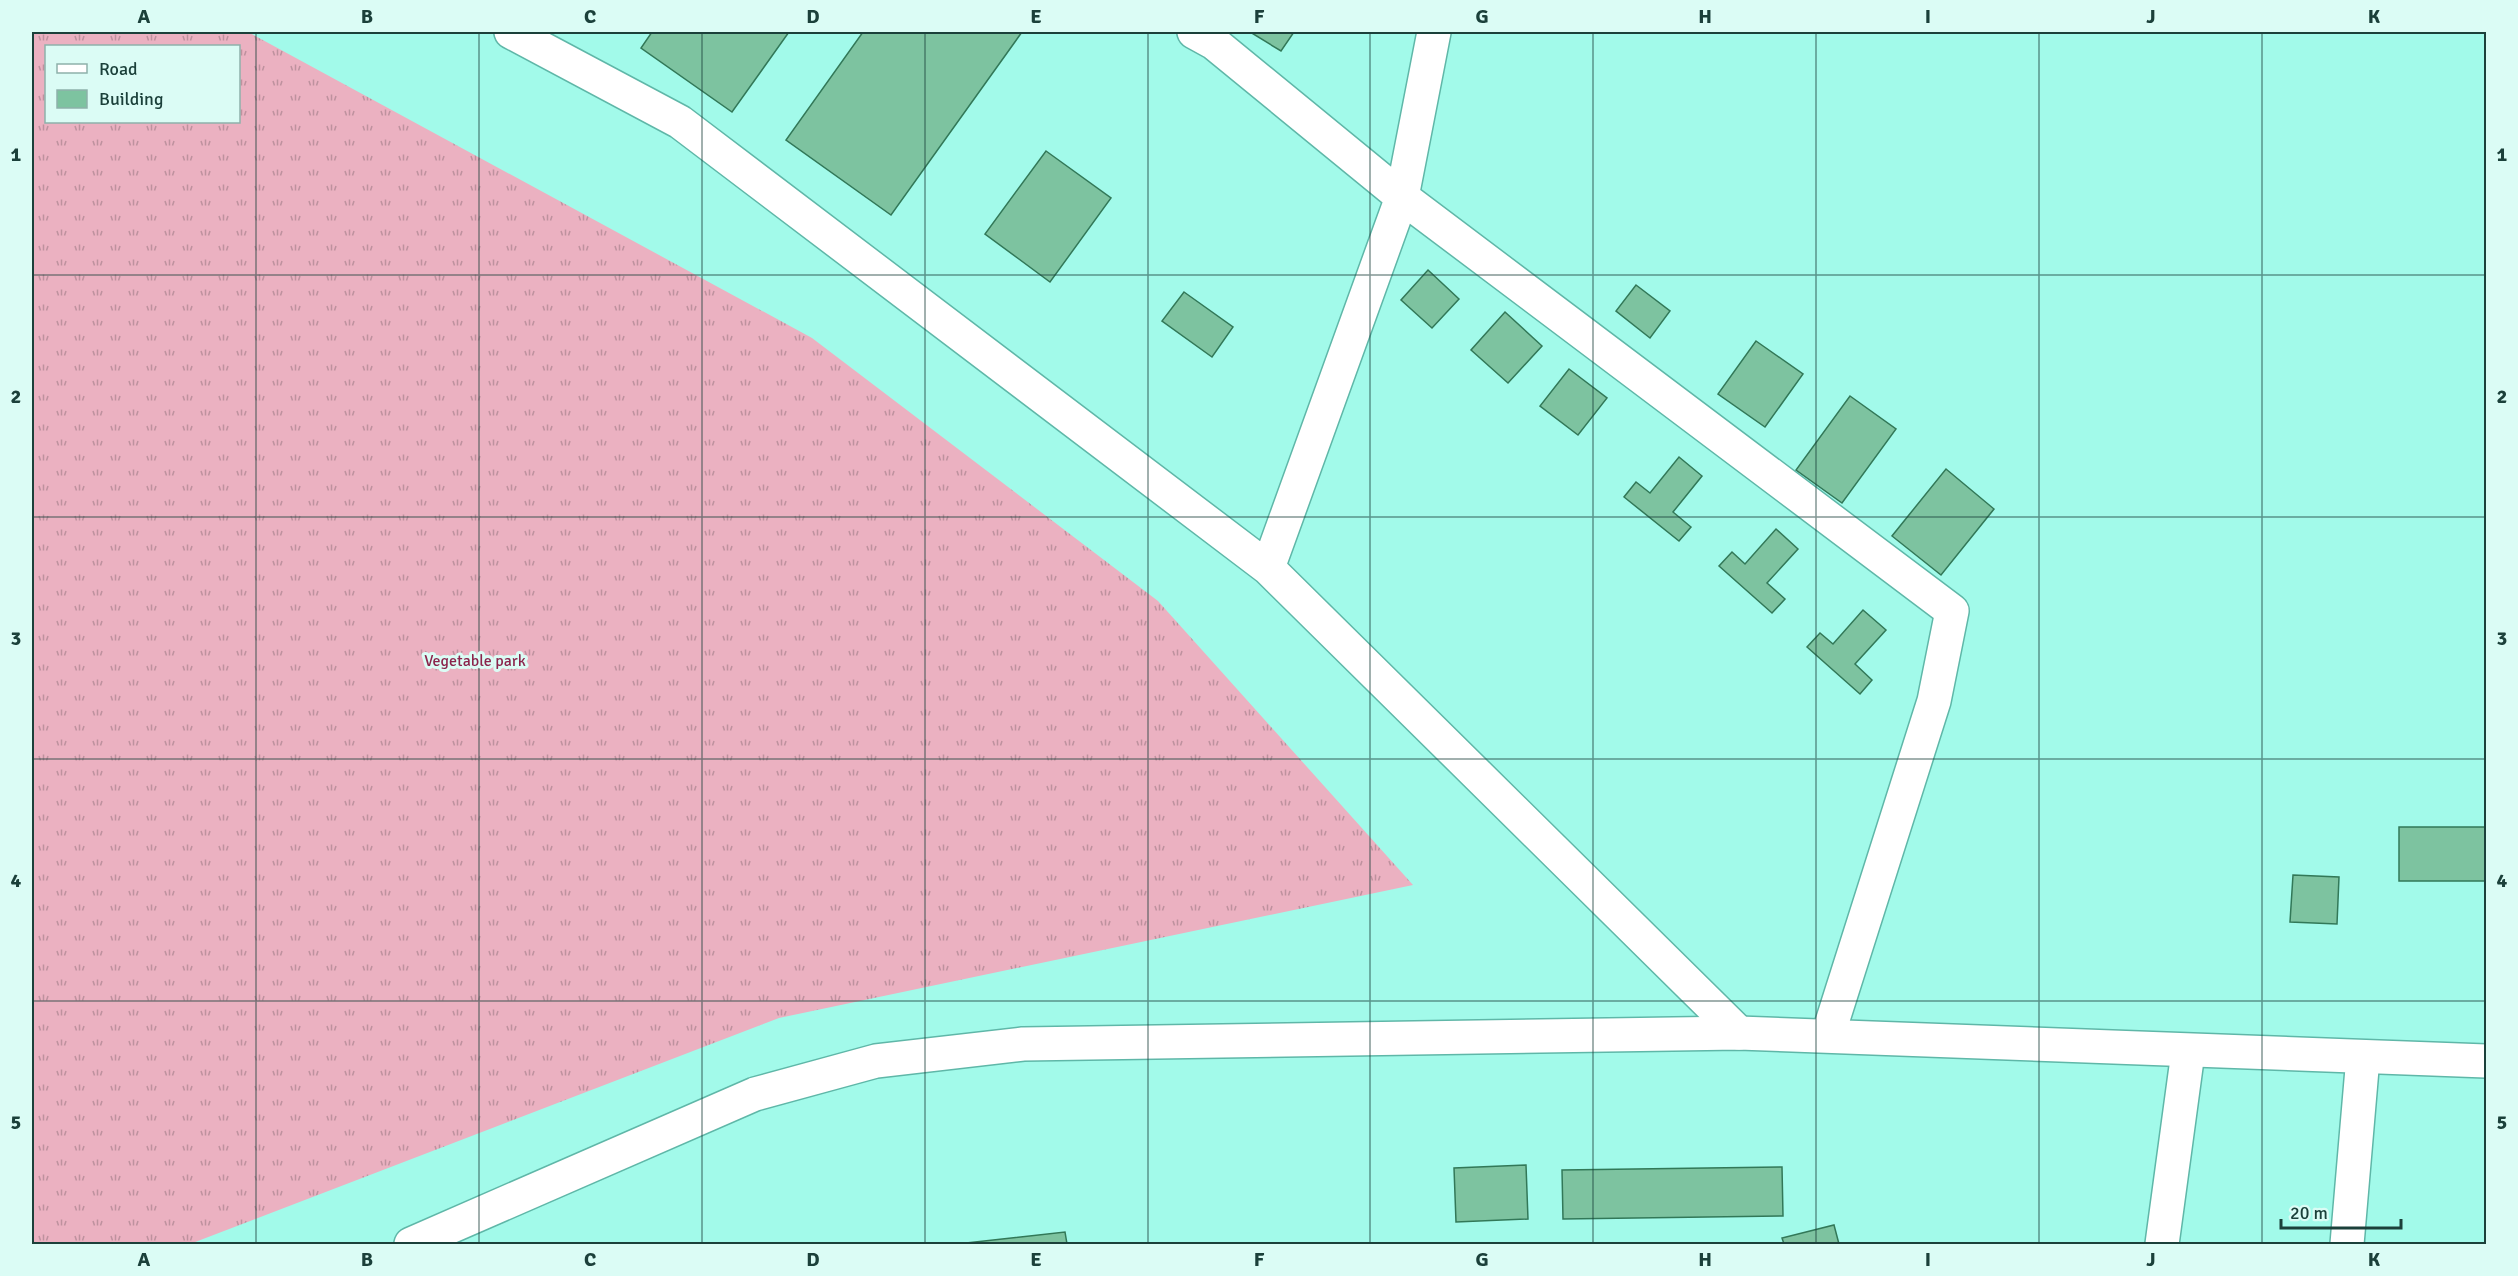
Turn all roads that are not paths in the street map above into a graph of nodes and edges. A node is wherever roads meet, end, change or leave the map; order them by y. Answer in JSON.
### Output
{"nodes":[{"id":1,"x":511,"y":32,"type":"edge"},
{"id":2,"x":1194,"y":32,"type":"edge"},
{"id":3,"x":1434,"y":32,"type":"edge"},
{"id":4,"x":1402,"y":197,"type":"junction"},
{"id":5,"x":1268,"y":568,"type":"junction"},
{"id":6,"x":1739,"y":1033,"type":"junction"},
{"id":7,"x":1828,"y":1035,"type":"junction"},
{"id":8,"x":2188,"y":1052,"type":"junction"},
{"id":9,"x":2363,"y":1058,"type":"junction"},
{"id":10,"x":2487,"y":1061,"type":"edge"},
{"id":11,"x":411,"y":1245,"type":"edge"},
{"id":12,"x":2162,"y":1245,"type":"edge"},
{"id":13,"x":2347,"y":1245,"type":"edge"}],
"edges":[{"from":1,"to":5,"type":"street"},
{"from":2,"to":4,"type":"street"},
{"from":3,"to":4,"type":"street"},
{"from":4,"to":5,"type":"street"},
{"from":4,"to":7,"type":"street"},
{"from":5,"to":6,"type":"street"},
{"from":6,"to":7,"type":"street"},
{"from":6,"to":11,"type":"street"},
{"from":7,"to":8,"type":"street"},
{"from":8,"to":9,"type":"street"},
{"from":8,"to":12,"type":"street"},
{"from":9,"to":10,"type":"street"},
{"from":9,"to":13,"type":"street"}]}
